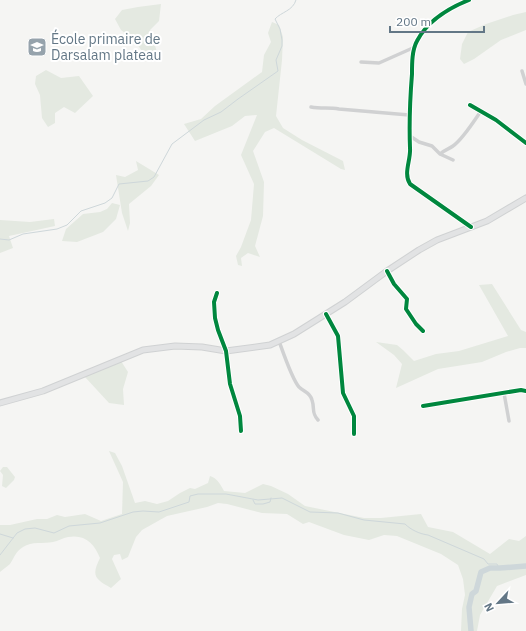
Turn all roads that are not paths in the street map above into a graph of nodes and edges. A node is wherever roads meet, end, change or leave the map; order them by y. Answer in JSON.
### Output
{"nodes":[{"id":1,"x":469,"y":0,"type":"edge"},
{"id":2,"x":415,"y":47,"type":"junction"},
{"id":3,"x":361,"y":62,"type":"dead end"},
{"id":4,"x":522,"y":71,"type":"dead end"},
{"id":5,"x":526,"y":84,"type":"edge"},
{"id":6,"x":470,"y":105,"type":"dead end"},
{"id":7,"x":311,"y":107,"type":"dead end"},
{"id":8,"x":481,"y":111,"type":"junction"},
{"id":9,"x":409,"y":115,"type":"junction"},
{"id":10,"x":410,"y":136,"type":"junction"},
{"id":11,"x":526,"y":143,"type":"edge"},
{"id":12,"x":440,"y":154,"type":"junction"},
{"id":13,"x":453,"y":160,"type":"dead end"},
{"id":14,"x":526,"y":198,"type":"edge"},
{"id":15,"x":471,"y":227,"type":"junction"},
{"id":16,"x":387,"y":271,"type":"junction"},
{"id":17,"x":217,"y":293,"type":"dead end"},
{"id":18,"x":326,"y":314,"type":"junction"},
{"id":19,"x":423,"y":331,"type":"dead end"},
{"id":20,"x":279,"y":341,"type":"junction"},
{"id":21,"x":226,"y":351,"type":"junction"},
{"id":22,"x":526,"y":391,"type":"edge"},
{"id":23,"x":504,"y":394,"type":"junction"},
{"id":24,"x":0,"y":403,"type":"edge"},
{"id":25,"x":423,"y":406,"type":"dead end"},
{"id":26,"x":318,"y":420,"type":"dead end"},
{"id":27,"x":509,"y":422,"type":"dead end"},
{"id":28,"x":241,"y":431,"type":"dead end"},
{"id":29,"x":354,"y":434,"type":"dead end"}],
"edges":[{"from":1,"to":2,"type":"street"},
{"from":2,"to":3,"type":"street"},
{"from":2,"to":9,"type":"street"},
{"from":4,"to":5,"type":"street"},
{"from":6,"to":8,"type":"street"},
{"from":7,"to":9,"type":"street"},
{"from":8,"to":11,"type":"street"},
{"from":8,"to":12,"type":"street"},
{"from":9,"to":10,"type":"street"},
{"from":10,"to":12,"type":"street"},
{"from":10,"to":15,"type":"street"},
{"from":12,"to":13,"type":"street"},
{"from":14,"to":15,"type":"main road"},
{"from":15,"to":16,"type":"main road"},
{"from":16,"to":18,"type":"main road"},
{"from":16,"to":19,"type":"street"},
{"from":17,"to":21,"type":"street"},
{"from":18,"to":20,"type":"main road"},
{"from":18,"to":29,"type":"street"},
{"from":20,"to":21,"type":"main road"},
{"from":20,"to":26,"type":"street"},
{"from":21,"to":24,"type":"main road"},
{"from":21,"to":28,"type":"street"},
{"from":22,"to":23,"type":"street"},
{"from":23,"to":25,"type":"street"},
{"from":23,"to":27,"type":"street"}]}
